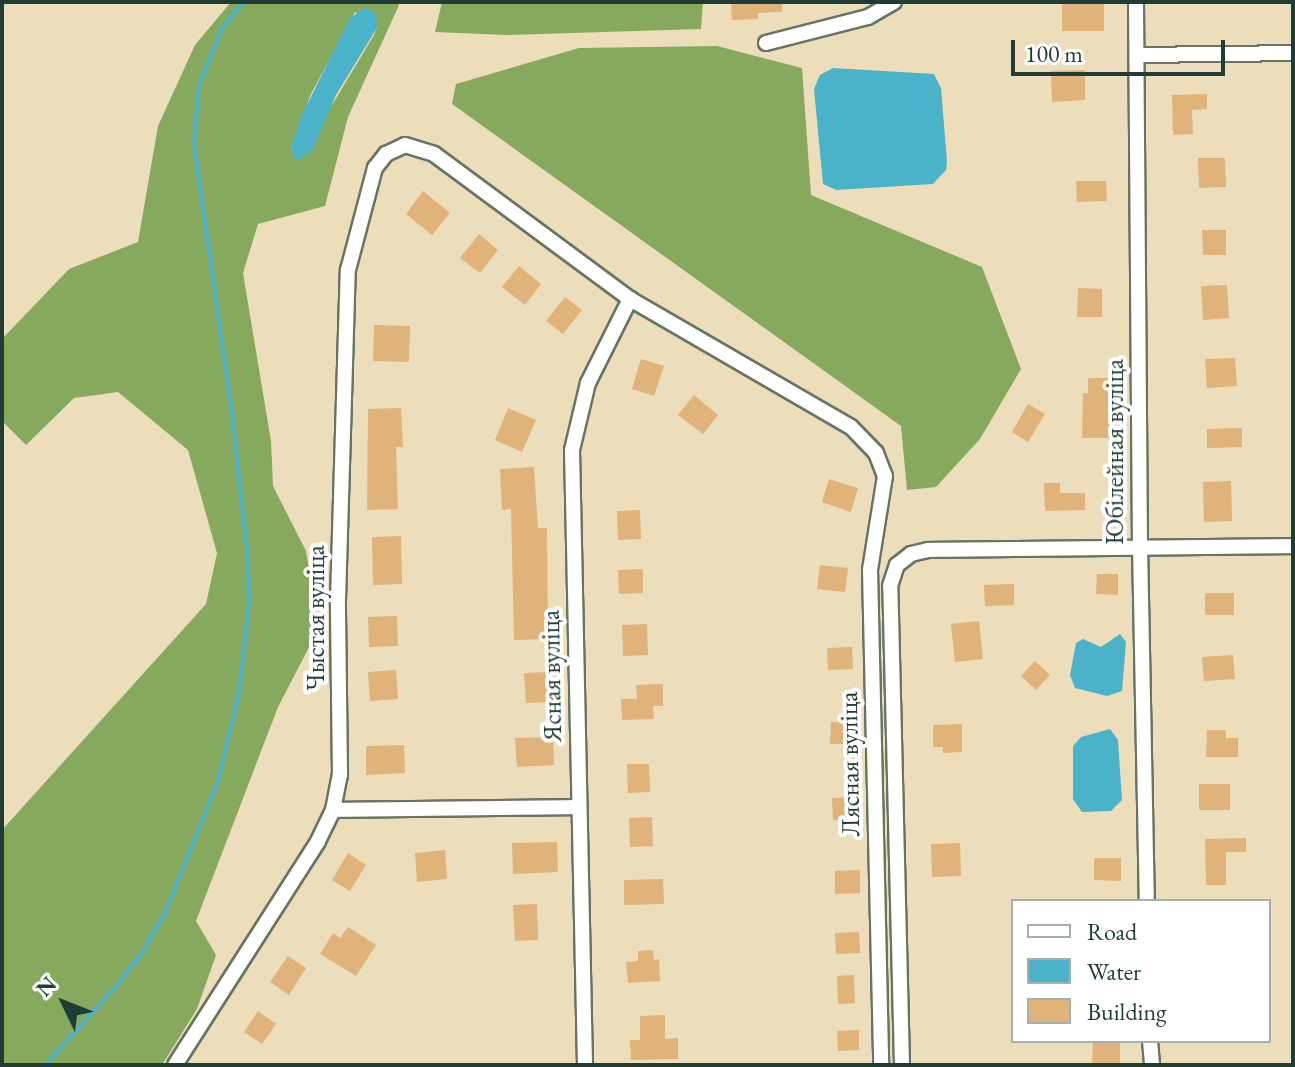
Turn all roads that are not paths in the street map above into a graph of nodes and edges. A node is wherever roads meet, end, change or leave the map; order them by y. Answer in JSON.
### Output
{"nodes":[{"id":1,"x":894,"y":2,"type":"edge"},
{"id":2,"x":1136,"y":2,"type":"edge"},
{"id":3,"x":766,"y":43,"type":"dead end"},
{"id":4,"x":1293,"y":53,"type":"edge"},
{"id":5,"x":1137,"y":55,"type":"junction"},
{"id":6,"x":630,"y":299,"type":"junction"},
{"id":7,"x":1140,"y":545,"type":"junction"},
{"id":8,"x":1293,"y":546,"type":"edge"},
{"id":9,"x":578,"y":807,"type":"junction"},
{"id":10,"x":333,"y":810,"type":"junction"},
{"id":11,"x":1147,"y":899,"type":"edge"},
{"id":12,"x":1150,"y":1043,"type":"edge"},
{"id":13,"x":175,"y":1065,"type":"edge"},
{"id":14,"x":585,"y":1065,"type":"edge"},
{"id":15,"x":881,"y":1065,"type":"edge"},
{"id":16,"x":902,"y":1065,"type":"edge"},
{"id":17,"x":1152,"y":1065,"type":"edge"}],
"edges":[{"from":1,"to":3,"type":"street"},
{"from":2,"to":5,"type":"street","name":"Юбілейная вуліца"},
{"from":4,"to":5,"type":"street"},
{"from":5,"to":7,"type":"street","name":"Юбілейная вуліца"},
{"from":6,"to":9,"type":"street","name":"Ясная вуліца"},
{"from":6,"to":10,"type":"street","name":"Чыстая вуліца"},
{"from":6,"to":15,"type":"street","name":"Лясная вуліца"},
{"from":7,"to":8,"type":"street"},
{"from":7,"to":11,"type":"street","name":"Юбілейная вуліца"},
{"from":7,"to":16,"type":"street","name":"Лясная вуліца"},
{"from":9,"to":10,"type":"street"},
{"from":9,"to":14,"type":"street","name":"Ясная вуліца"},
{"from":10,"to":13,"type":"street","name":"Чыстая вуліца"},
{"from":12,"to":17,"type":"street"}]}
